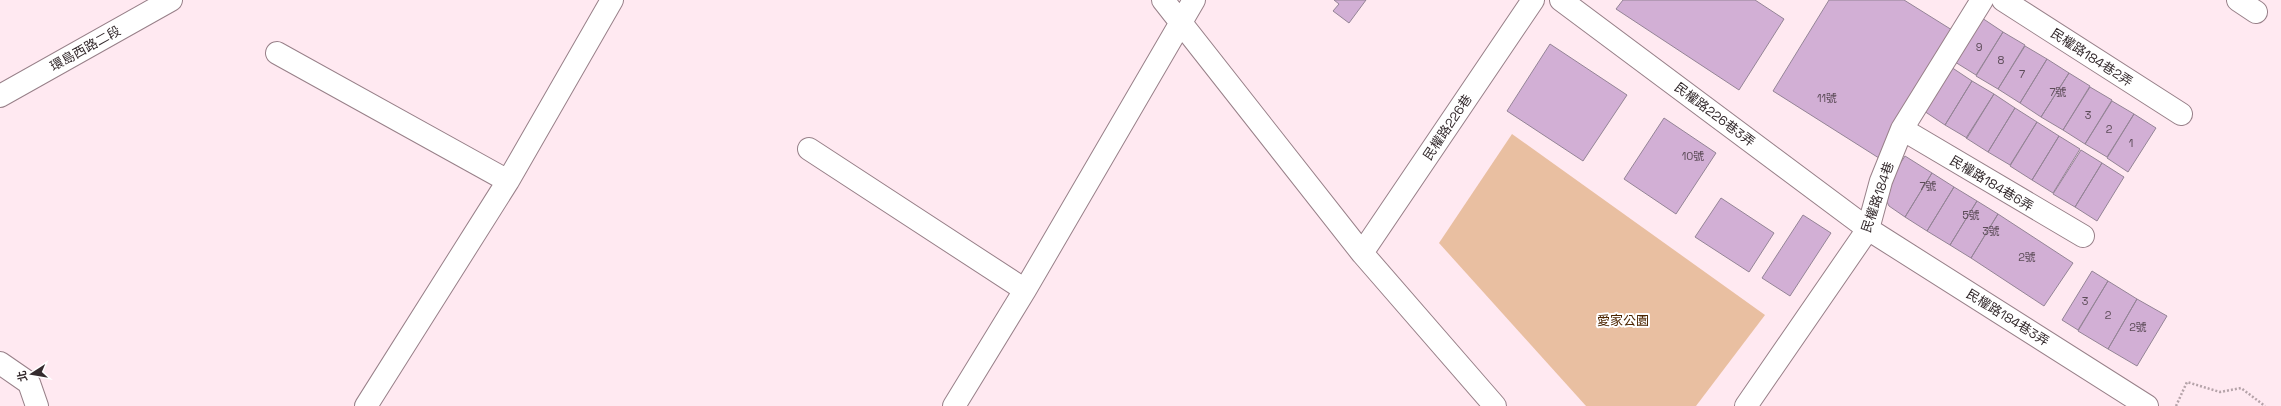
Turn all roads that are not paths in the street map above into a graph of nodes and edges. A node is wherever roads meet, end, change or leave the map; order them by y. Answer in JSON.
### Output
{"nodes":[{"id":1,"x":171,"y":0,"type":"edge"},
{"id":2,"x":612,"y":0,"type":"edge"},
{"id":3,"x":1163,"y":0,"type":"edge"},
{"id":4,"x":1194,"y":0,"type":"edge"},
{"id":5,"x":1532,"y":0,"type":"edge"},
{"id":6,"x":1561,"y":0,"type":"edge"},
{"id":7,"x":1982,"y":0,"type":"edge"},
{"id":8,"x":2003,"y":0,"type":"edge"},
{"id":9,"x":2238,"y":0,"type":"edge"},
{"id":10,"x":2256,"y":12,"type":"dead end"},
{"id":11,"x":1182,"y":23,"type":"junction"},
{"id":12,"x":277,"y":53,"type":"dead end"},
{"id":13,"x":0,"y":96,"type":"edge"},
{"id":14,"x":2181,"y":114,"type":"dead end"},
{"id":15,"x":1902,"y":129,"type":"junction"},
{"id":16,"x":809,"y":149,"type":"dead end"},
{"id":17,"x":508,"y":181,"type":"junction"},
{"id":18,"x":1868,"y":229,"type":"junction"},
{"id":19,"x":2083,"y":236,"type":"dead end"},
{"id":20,"x":1362,"y":254,"type":"junction"},
{"id":21,"x":1025,"y":290,"type":"junction"},
{"id":22,"x":0,"y":362,"type":"edge"},
{"id":23,"x":37,"y":406,"type":"edge"},
{"id":24,"x":366,"y":406,"type":"edge"},
{"id":25,"x":954,"y":406,"type":"edge"},
{"id":26,"x":1495,"y":406,"type":"edge"},
{"id":27,"x":1746,"y":406,"type":"edge"},
{"id":28,"x":2147,"y":406,"type":"edge"}],
"edges":[{"from":1,"to":13,"type":"street","name":"環島西路二段"},
{"from":2,"to":17,"type":"street"},
{"from":3,"to":11,"type":"street"},
{"from":4,"to":11,"type":"street"},
{"from":5,"to":20,"type":"street","name":"民權路226巷"},
{"from":6,"to":18,"type":"street","name":"民權路226巷3弄"},
{"from":7,"to":15,"type":"street","name":"民權路184巷"},
{"from":8,"to":14,"type":"street","name":"民權路184巷2弄"},
{"from":9,"to":10,"type":"street"},
{"from":11,"to":20,"type":"street"},
{"from":11,"to":21,"type":"street"},
{"from":12,"to":17,"type":"street"},
{"from":15,"to":18,"type":"street","name":"民權路184巷"},
{"from":15,"to":19,"type":"street","name":"民權路184巷6弄"},
{"from":16,"to":21,"type":"street"},
{"from":17,"to":24,"type":"street"},
{"from":18,"to":27,"type":"street","name":"民權路184巷"},
{"from":18,"to":28,"type":"street","name":"民權路184巷3弄"},
{"from":20,"to":26,"type":"street"},
{"from":21,"to":25,"type":"street"},
{"from":22,"to":23,"type":"street"}]}
